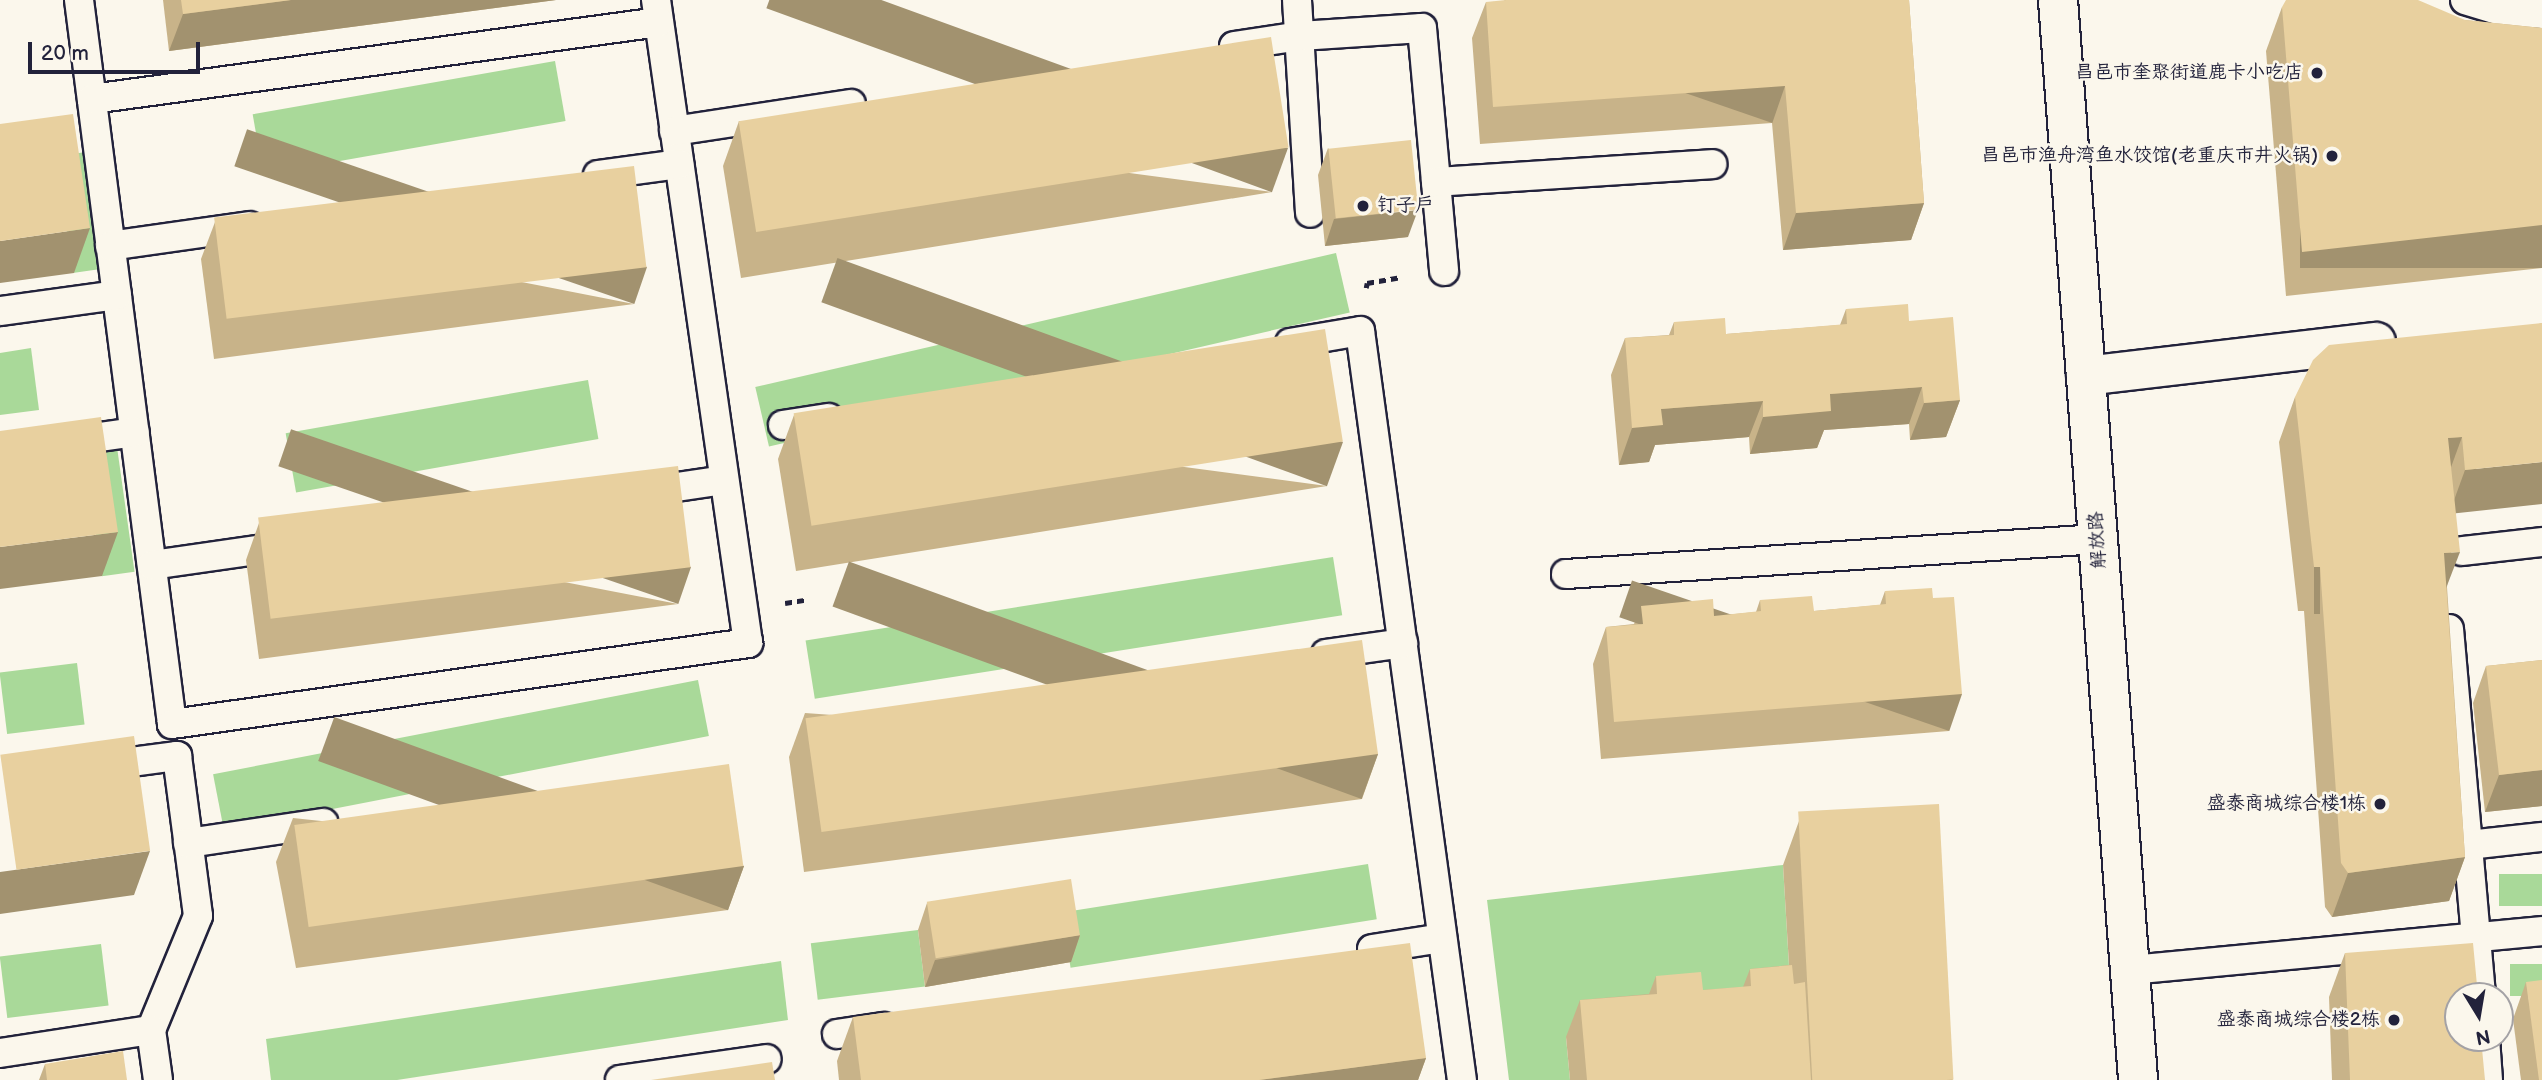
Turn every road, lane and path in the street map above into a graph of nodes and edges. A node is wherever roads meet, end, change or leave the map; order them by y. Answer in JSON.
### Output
{"nodes":[{"id":1,"x":79,"y":0,"type":"edge"},
{"id":2,"x":1297,"y":0,"type":"edge"},
{"id":3,"x":2058,"y":0,"type":"edge"},
{"id":4,"x":2465,"y":0,"type":"edge"},
{"id":5,"x":657,"y":11,"type":"edge"},
{"id":6,"x":2542,"y":14,"type":"edge"},
{"id":7,"x":1300,"y":36,"type":"junction"},
{"id":8,"x":1205,"y":50,"type":"edge"},
{"id":9,"x":92,"y":99,"type":"junction"},
{"id":10,"x":878,"y":100,"type":"edge"},
{"id":11,"x":674,"y":131,"type":"junction"},
{"id":12,"x":1712,"y":163,"type":"dead end"},
{"id":13,"x":679,"y":164,"type":"junction"},
{"id":14,"x":570,"y":179,"type":"edge"},
{"id":15,"x":1436,"y":182,"type":"junction"},
{"id":16,"x":1311,"y":213,"type":"dead end"},
{"id":17,"x":273,"y":223,"type":"edge"},
{"id":18,"x":110,"y":246,"type":"junction"},
{"id":19,"x":1444,"y":271,"type":"joint"},
{"id":20,"x":117,"y":295,"type":"junction"},
{"id":21,"x":0,"y":311,"type":"edge"},
{"id":22,"x":1360,"y":331,"type":"junction"},
{"id":23,"x":2418,"y":338,"type":"edge"},
{"id":24,"x":1264,"y":347,"type":"edge"},
{"id":25,"x":2086,"y":376,"type":"junction"},
{"id":26,"x":852,"y":414,"type":"edge"},
{"id":27,"x":783,"y":425,"type":"dead end"},
{"id":28,"x":135,"y":432,"type":"junction"},
{"id":29,"x":0,"y":451,"type":"edge"},
{"id":30,"x":724,"y":480,"type":"junction"},
{"id":31,"x":615,"y":496,"type":"edge"},
{"id":32,"x":2098,"y":540,"type":"junction"},
{"id":33,"x":316,"y":541,"type":"edge"},
{"id":34,"x":2542,"y":542,"type":"edge"},
{"id":35,"x":2462,"y":551,"type":"edge"},
{"id":36,"x":152,"y":565,"type":"junction"},
{"id":37,"x":1566,"y":575,"type":"dead end"},
{"id":38,"x":2447,"y":610,"type":"edge"},
{"id":39,"x":1403,"y":643,"type":"junction"},
{"id":40,"x":1306,"y":657,"type":"edge"},
{"id":41,"x":68,"y":770,"type":"edge"},
{"id":42,"x":352,"y":819,"type":"edge"},
{"id":43,"x":2542,"y":837,"type":"edge"},
{"id":44,"x":188,"y":843,"type":"junction"},
{"id":45,"x":2469,"y":845,"type":"junction"},
{"id":46,"x":2542,"y":931,"type":"edge"},
{"id":47,"x":1442,"y":938,"type":"junction"},
{"id":48,"x":2477,"y":939,"type":"junction"},
{"id":49,"x":1346,"y":954,"type":"edge"},
{"id":50,"x":2130,"y":970,"type":"junction"},
{"id":51,"x":2481,"y":982,"type":"edge"},
{"id":52,"x":906,"y":1023,"type":"edge"},
{"id":53,"x":151,"y":1030,"type":"junction"},
{"id":54,"x":837,"y":1034,"type":"dead end"},
{"id":55,"x":2486,"y":1052,"type":"edge"},
{"id":56,"x":0,"y":1053,"type":"edge"},
{"id":57,"x":766,"y":1059,"type":"dead end"},
{"id":58,"x":158,"y":1080,"type":"edge"},
{"id":59,"x":620,"y":1080,"type":"edge"},
{"id":60,"x":1462,"y":1080,"type":"edge"},
{"id":61,"x":2138,"y":1080,"type":"edge"},
{"id":62,"x":2488,"y":1080,"type":"edge"}],
"edges":[{"from":1,"to":9,"type":"lane"},
{"from":2,"to":7,"type":"lane"},
{"from":3,"to":25,"type":"street","name":"解放路"},
{"from":4,"to":6,"type":"lane"},
{"from":5,"to":9,"type":"lane"},
{"from":5,"to":11,"type":"lane"},
{"from":7,"to":8,"type":"lane"},
{"from":7,"to":15,"type":"lane"},
{"from":7,"to":16,"type":"lane"},
{"from":9,"to":18,"type":"lane"},
{"from":10,"to":11,"type":"lane"},
{"from":11,"to":13,"type":"lane"},
{"from":12,"to":15,"type":"lane"},
{"from":13,"to":14,"type":"lane"},
{"from":13,"to":30,"type":"lane"},
{"from":15,"to":19,"type":"lane"},
{"from":17,"to":18,"type":"lane"},
{"from":18,"to":20,"type":"lane"},
{"from":19,"to":22,"type":"path"},
{"from":20,"to":21,"type":"lane"},
{"from":20,"to":28,"type":"lane"},
{"from":22,"to":24,"type":"lane"},
{"from":22,"to":39,"type":"lane"},
{"from":23,"to":25,"type":"street"},
{"from":25,"to":32,"type":"street","name":"解放路"},
{"from":26,"to":27,"type":"lane"},
{"from":28,"to":29,"type":"lane"},
{"from":28,"to":36,"type":"lane"},
{"from":30,"to":31,"type":"lane"},
{"from":30,"to":36,"type":"lane"},
{"from":32,"to":37,"type":"lane"},
{"from":32,"to":50,"type":"street","name":"解放路"},
{"from":33,"to":36,"type":"lane"},
{"from":34,"to":35,"type":"lane"},
{"from":38,"to":45,"type":"lane"},
{"from":39,"to":40,"type":"lane"},
{"from":39,"to":47,"type":"lane"},
{"from":41,"to":44,"type":"lane"},
{"from":42,"to":44,"type":"lane"},
{"from":43,"to":45,"type":"lane"},
{"from":44,"to":53,"type":"lane"},
{"from":45,"to":48,"type":"lane"},
{"from":46,"to":48,"type":"lane"},
{"from":47,"to":49,"type":"lane"},
{"from":47,"to":60,"type":"lane"},
{"from":48,"to":50,"type":"lane"},
{"from":48,"to":51,"type":"lane"},
{"from":50,"to":61,"type":"street","name":"解放路"},
{"from":52,"to":54,"type":"lane"},
{"from":53,"to":56,"type":"lane"},
{"from":53,"to":58,"type":"lane"},
{"from":55,"to":62,"type":"lane"},
{"from":57,"to":59,"type":"lane"}]}
